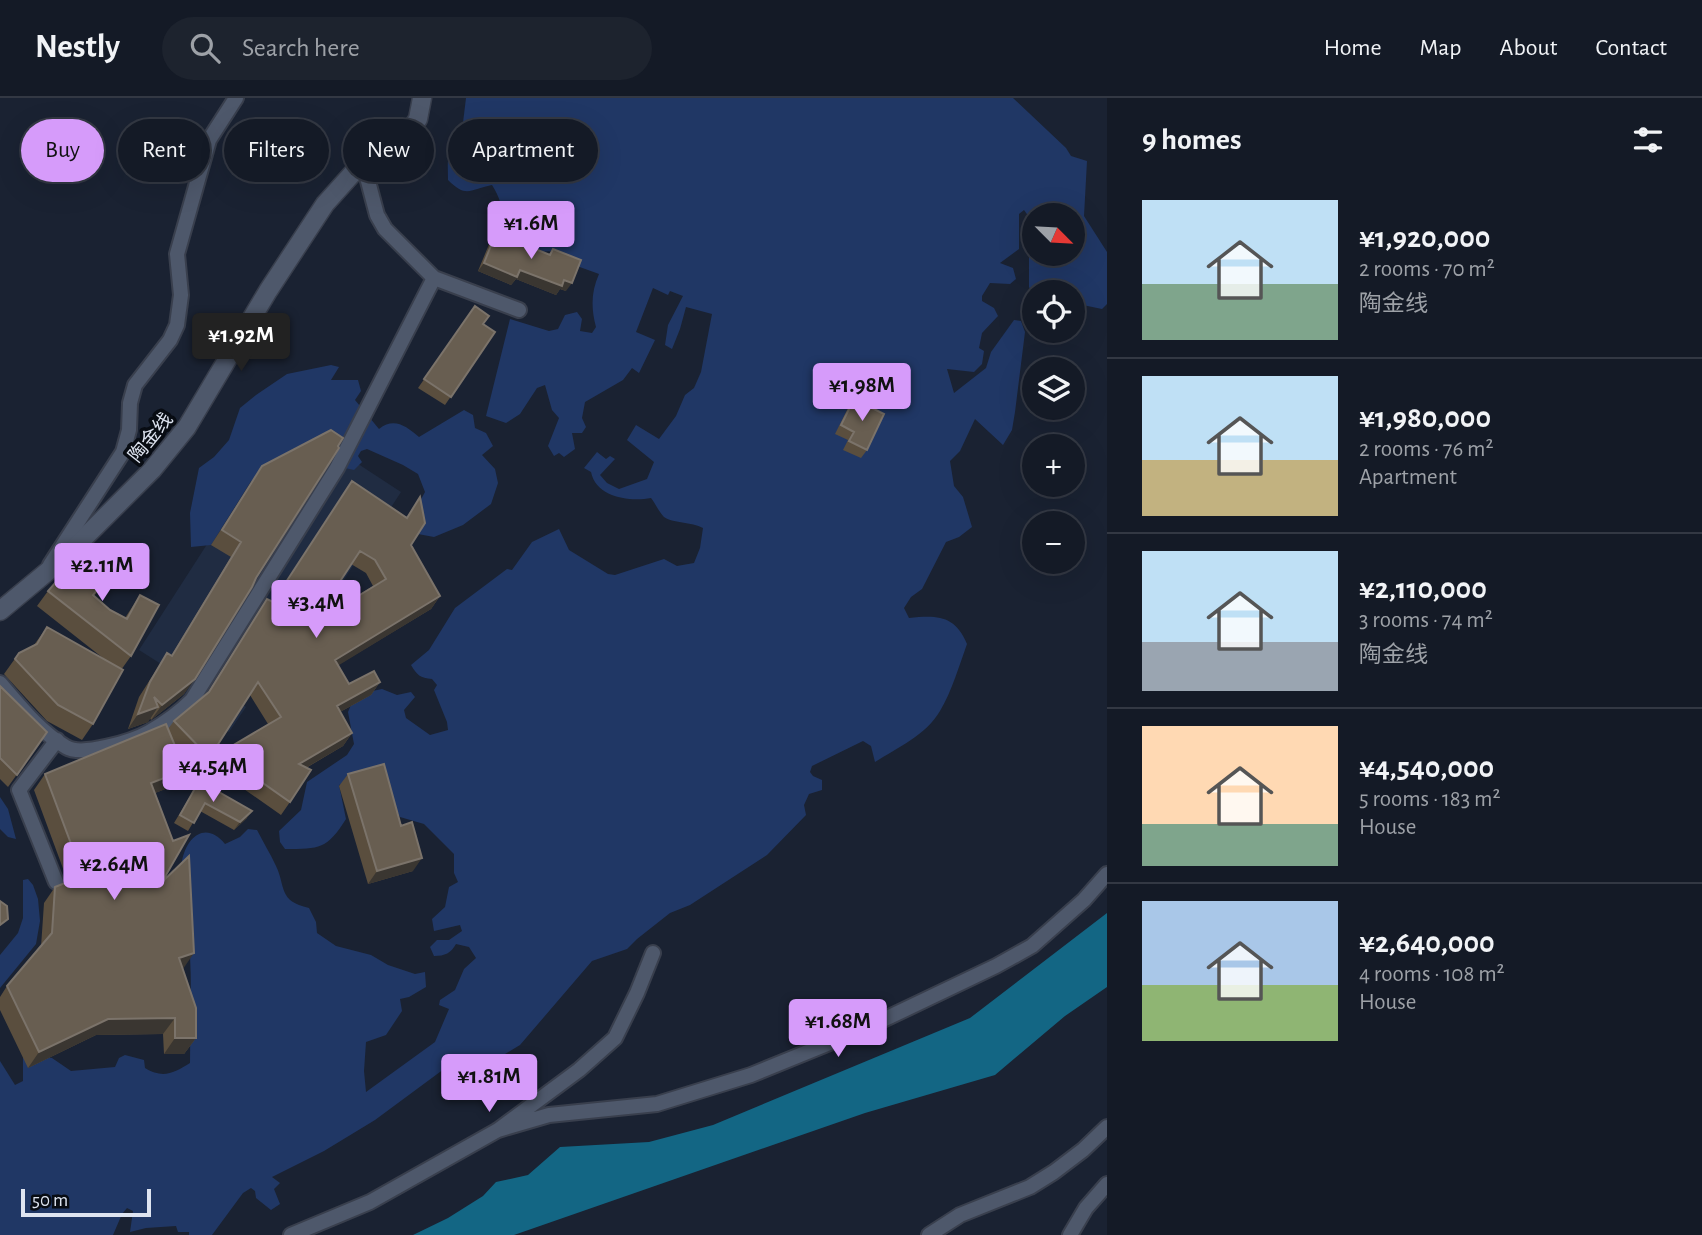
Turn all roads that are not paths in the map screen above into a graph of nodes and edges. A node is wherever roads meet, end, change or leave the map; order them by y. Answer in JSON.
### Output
{"nodes":[{"id":1,"x":236,"y":98,"type":"edge"},
{"id":2,"x":422,"y":98,"type":"edge"},
{"id":3,"x":418,"y":119,"type":"edge"},
{"id":4,"x":345,"y":182,"type":"edge"},
{"id":5,"x":368,"y":182,"type":"edge"},
{"id":6,"x":434,"y":278,"type":"junction"},
{"id":7,"x":519,"y":310,"type":"dead end"},
{"id":8,"x":46,"y":572,"type":"junction"},
{"id":9,"x":0,"y":611,"type":"edge"},
{"id":10,"x":0,"y":683,"type":"edge"},
{"id":11,"x":57,"y":740,"type":"junction"},
{"id":12,"x":1107,"y":874,"type":"edge"},
{"id":13,"x":56,"y":882,"type":"dead end"},
{"id":14,"x":653,"y":953,"type":"dead end"},
{"id":15,"x":1107,"y":1127,"type":"edge"},
{"id":16,"x":498,"y":1130,"type":"junction"},
{"id":17,"x":1107,"y":1184,"type":"edge"},
{"id":18,"x":291,"y":1235,"type":"edge"},
{"id":19,"x":929,"y":1235,"type":"edge"},
{"id":20,"x":1070,"y":1235,"type":"edge"}],
"edges":[{"from":1,"to":8,"type":"street"},
{"from":2,"to":3,"type":"street","name":"陶金线"},
{"from":4,"to":8,"type":"street","name":"陶金线"},
{"from":5,"to":6,"type":"street"},
{"from":6,"to":7,"type":"street"},
{"from":6,"to":11,"type":"street"},
{"from":8,"to":9,"type":"street","name":"陶金线"},
{"from":10,"to":11,"type":"street"},
{"from":11,"to":13,"type":"street"},
{"from":12,"to":16,"type":"street"},
{"from":14,"to":16,"type":"street"},
{"from":15,"to":19,"type":"street"},
{"from":16,"to":18,"type":"street"},
{"from":17,"to":20,"type":"street"}]}
